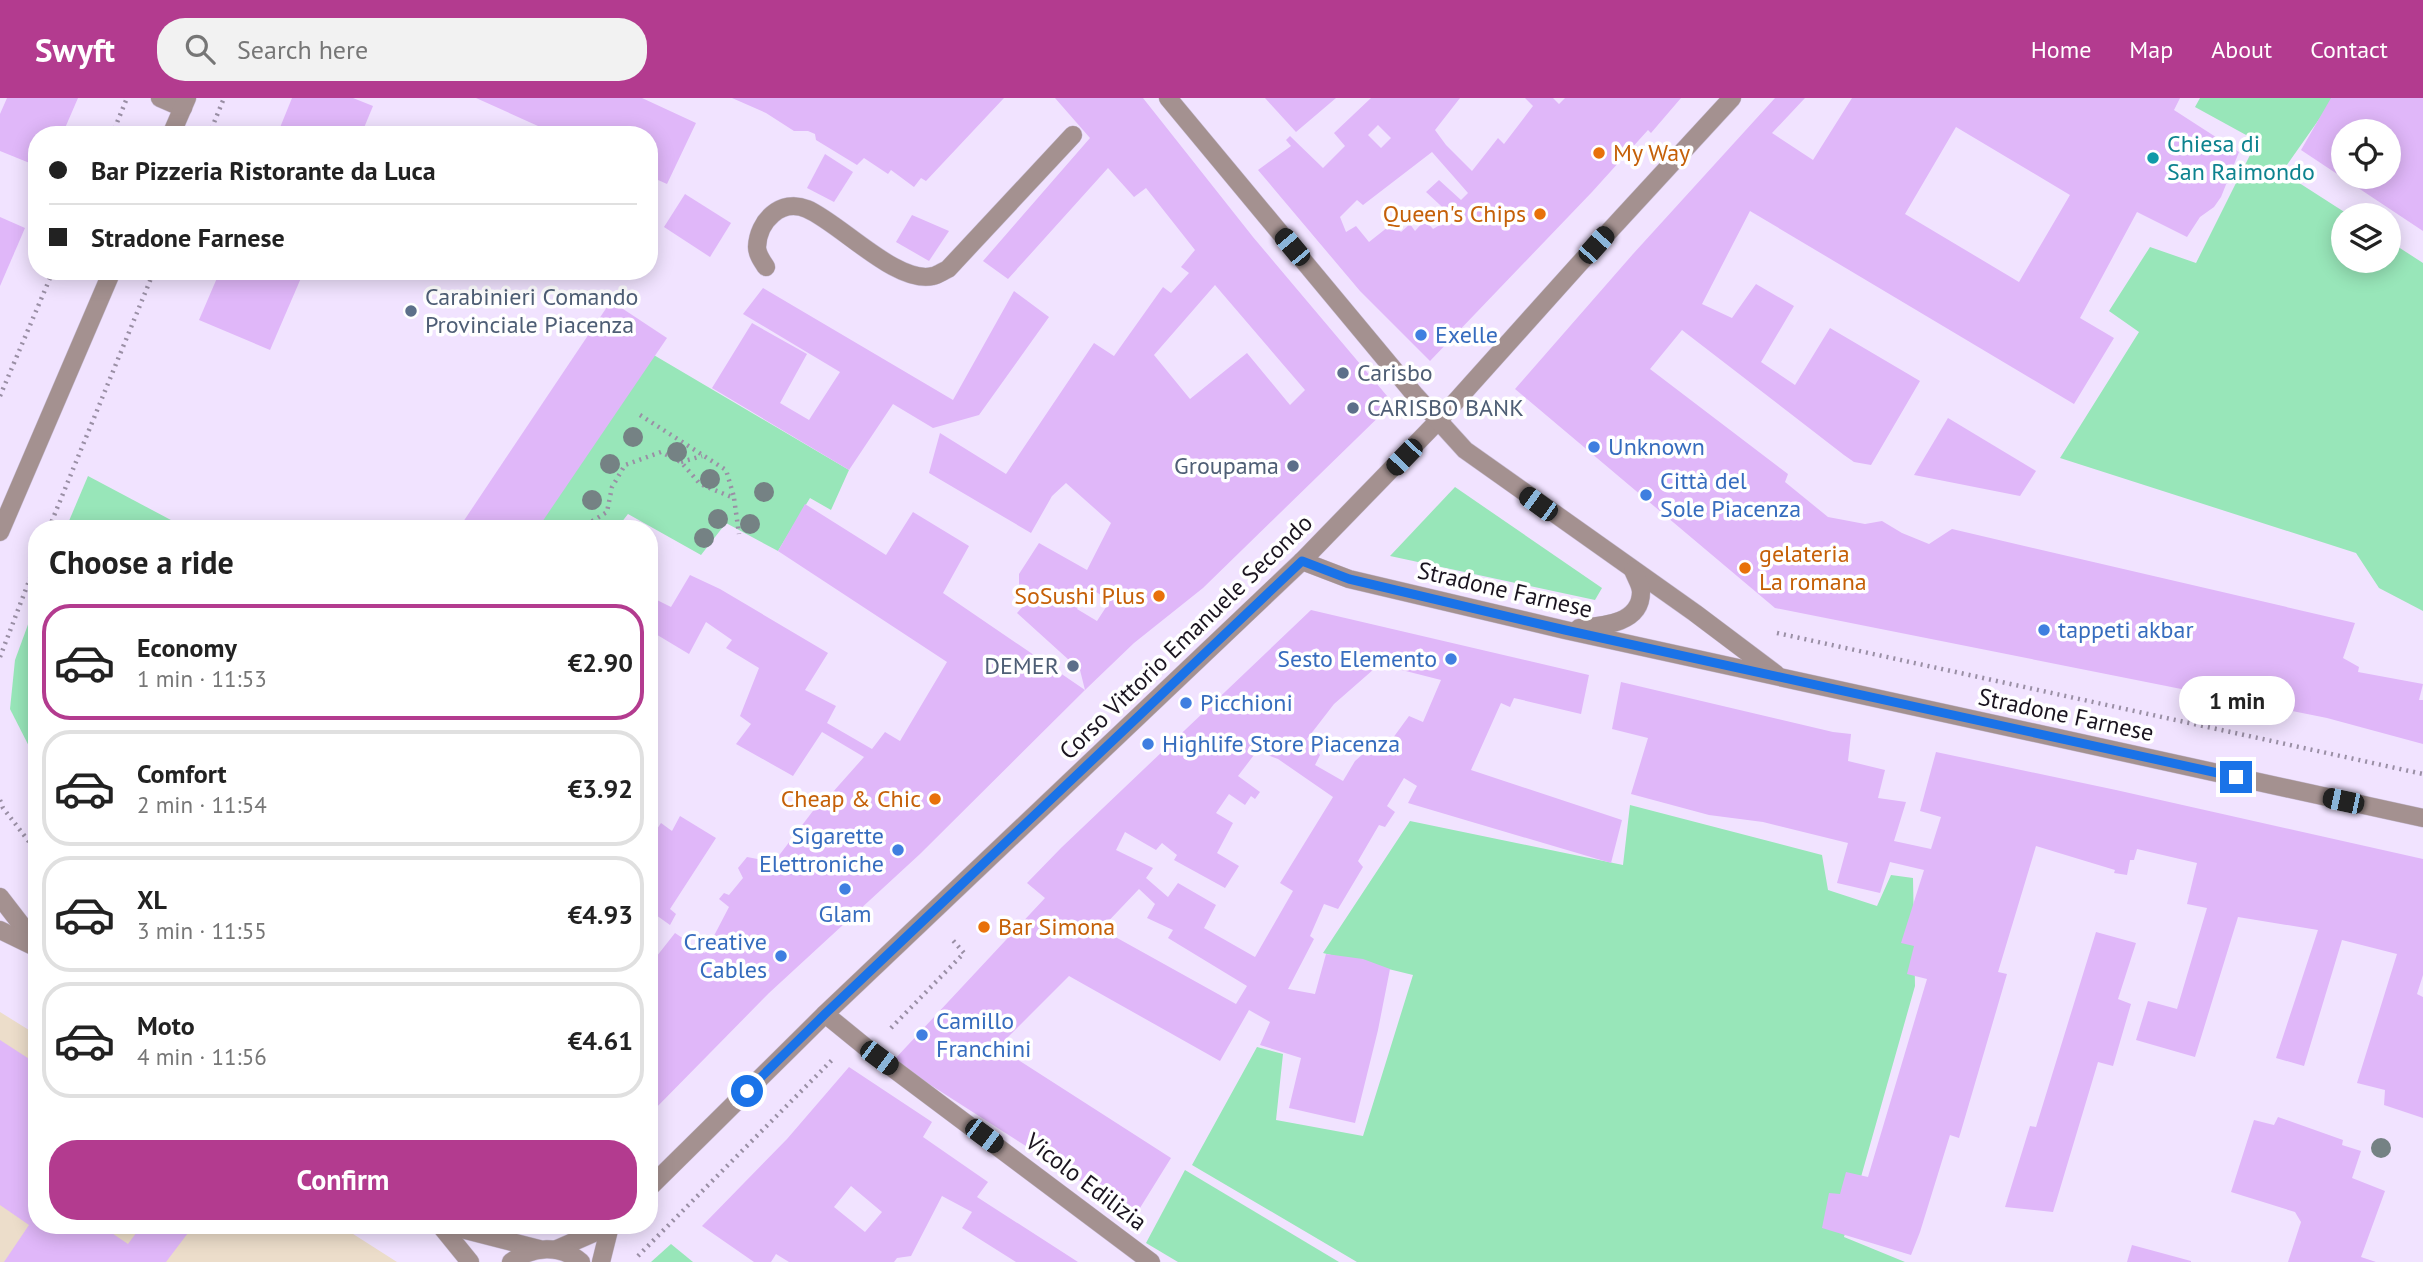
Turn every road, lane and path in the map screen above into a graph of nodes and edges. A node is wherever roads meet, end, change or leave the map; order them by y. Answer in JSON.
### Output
{"nodes":[{"id":1,"x":127,"y":98,"type":"edge"},
{"id":2,"x":160,"y":98,"type":"edge"},
{"id":3,"x":1168,"y":98,"type":"edge"},
{"id":4,"x":1732,"y":98,"type":"edge"},
{"id":5,"x":185,"y":103,"type":"edge"},
{"id":6,"x":116,"y":126,"type":"edge"},
{"id":7,"x":175,"y":126,"type":"edge"},
{"id":8,"x":1073,"y":135,"type":"dead end"},
{"id":9,"x":766,"y":267,"type":"dead end"},
{"id":10,"x":49,"y":280,"type":"edge"},
{"id":11,"x":108,"y":280,"type":"edge"},
{"id":12,"x":149,"y":280,"type":"edge"},
{"id":13,"x":0,"y":396,"type":"edge"},
{"id":14,"x":640,"y":415,"type":"dead end"},
{"id":15,"x":1439,"y":420,"type":"junction"},
{"id":16,"x":702,"y":456,"type":"junction"},
{"id":17,"x":681,"y":462,"type":"junction"},
{"id":18,"x":734,"y":498,"type":"junction"},
{"id":19,"x":53,"y":520,"type":"edge"},
{"id":20,"x":594,"y":520,"type":"edge"},
{"id":21,"x":0,"y":532,"type":"edge"},
{"id":22,"x":739,"y":534,"type":"dead end"},
{"id":23,"x":1302,"y":561,"type":"junction"},
{"id":24,"x":1633,"y":570,"type":"junction"},
{"id":25,"x":28,"y":582,"type":"edge"},
{"id":26,"x":1766,"y":625,"type":"dead end"},
{"id":27,"x":1565,"y":630,"type":"junction"},
{"id":28,"x":0,"y":657,"type":"edge"},
{"id":29,"x":1781,"y":678,"type":"junction"},
{"id":30,"x":2423,"y":774,"type":"edge"},
{"id":31,"x":0,"y":800,"type":"edge"},
{"id":32,"x":2423,"y":818,"type":"edge"},
{"id":33,"x":28,"y":841,"type":"edge"},
{"id":34,"x":0,"y":897,"type":"edge"},
{"id":35,"x":0,"y":930,"type":"edge"},
{"id":36,"x":28,"y":935,"type":"edge"},
{"id":37,"x":950,"y":937,"type":"dead end"},
{"id":38,"x":28,"y":943,"type":"edge"},
{"id":39,"x":825,"y":1014,"type":"junction"},
{"id":40,"x":853,"y":1038,"type":"junction"},
{"id":41,"x":658,"y":1179,"type":"edge"},
{"id":42,"x":447,"y":1234,"type":"edge"},
{"id":43,"x":484,"y":1234,"type":"edge"},
{"id":44,"x":589,"y":1234,"type":"edge"},
{"id":45,"x":609,"y":1234,"type":"edge"},
{"id":46,"x":548,"y":1249,"type":"junction"},
{"id":47,"x":638,"y":1256,"type":"dead end"},
{"id":48,"x":470,"y":1262,"type":"edge"},
{"id":49,"x":511,"y":1262,"type":"edge"},
{"id":50,"x":581,"y":1262,"type":"edge"},
{"id":51,"x":601,"y":1262,"type":"edge"},
{"id":52,"x":1151,"y":1262,"type":"edge"}],
"edges":[{"from":1,"to":6,"type":"path"},
{"from":2,"to":5,"type":"street"},
{"from":3,"to":15,"type":"street","name":"Stradone Farnese"},
{"from":4,"to":15,"type":"street","name":"Corso Vittorio Emanuele Secondo"},
{"from":5,"to":7,"type":"street"},
{"from":8,"to":9,"type":"street"},
{"from":10,"to":13,"type":"path"},
{"from":11,"to":21,"type":"street"},
{"from":12,"to":19,"type":"path"},
{"from":14,"to":16,"type":"path"},
{"from":15,"to":23,"type":"street","name":"Corso Vittorio Emanuele Secondo"},
{"from":15,"to":24,"type":"street","name":"Stradone Farnese"},
{"from":16,"to":17,"type":"path"},
{"from":16,"to":18,"type":"path"},
{"from":17,"to":18,"type":"path"},
{"from":17,"to":20,"type":"path"},
{"from":18,"to":22,"type":"path"},
{"from":23,"to":27,"type":"street","name":"Stradone Farnese"},
{"from":23,"to":39,"type":"street","name":"Corso Vittorio Emanuele Secondo"},
{"from":24,"to":27,"type":"street"},
{"from":24,"to":29,"type":"street","name":"Stradone Farnese"},
{"from":25,"to":28,"type":"path"},
{"from":26,"to":30,"type":"path"},
{"from":27,"to":29,"type":"street","name":"Stradone Farnese"},
{"from":29,"to":32,"type":"street","name":"Stradone Farnese"},
{"from":31,"to":33,"type":"path"},
{"from":34,"to":36,"type":"street"},
{"from":35,"to":38,"type":"street"},
{"from":37,"to":40,"type":"path"},
{"from":39,"to":40,"type":"street","name":"Vicolo Edilizia"},
{"from":39,"to":41,"type":"street","name":"Corso Vittorio Emanuele Secondo"},
{"from":40,"to":47,"type":"path"},
{"from":40,"to":52,"type":"street","name":"Vicolo Edilizia"},
{"from":42,"to":48,"type":"street"},
{"from":43,"to":46,"type":"street"},
{"from":44,"to":46,"type":"street"},
{"from":45,"to":51,"type":"street"},
{"from":46,"to":49,"type":"street"},
{"from":46,"to":50,"type":"street"}]}
